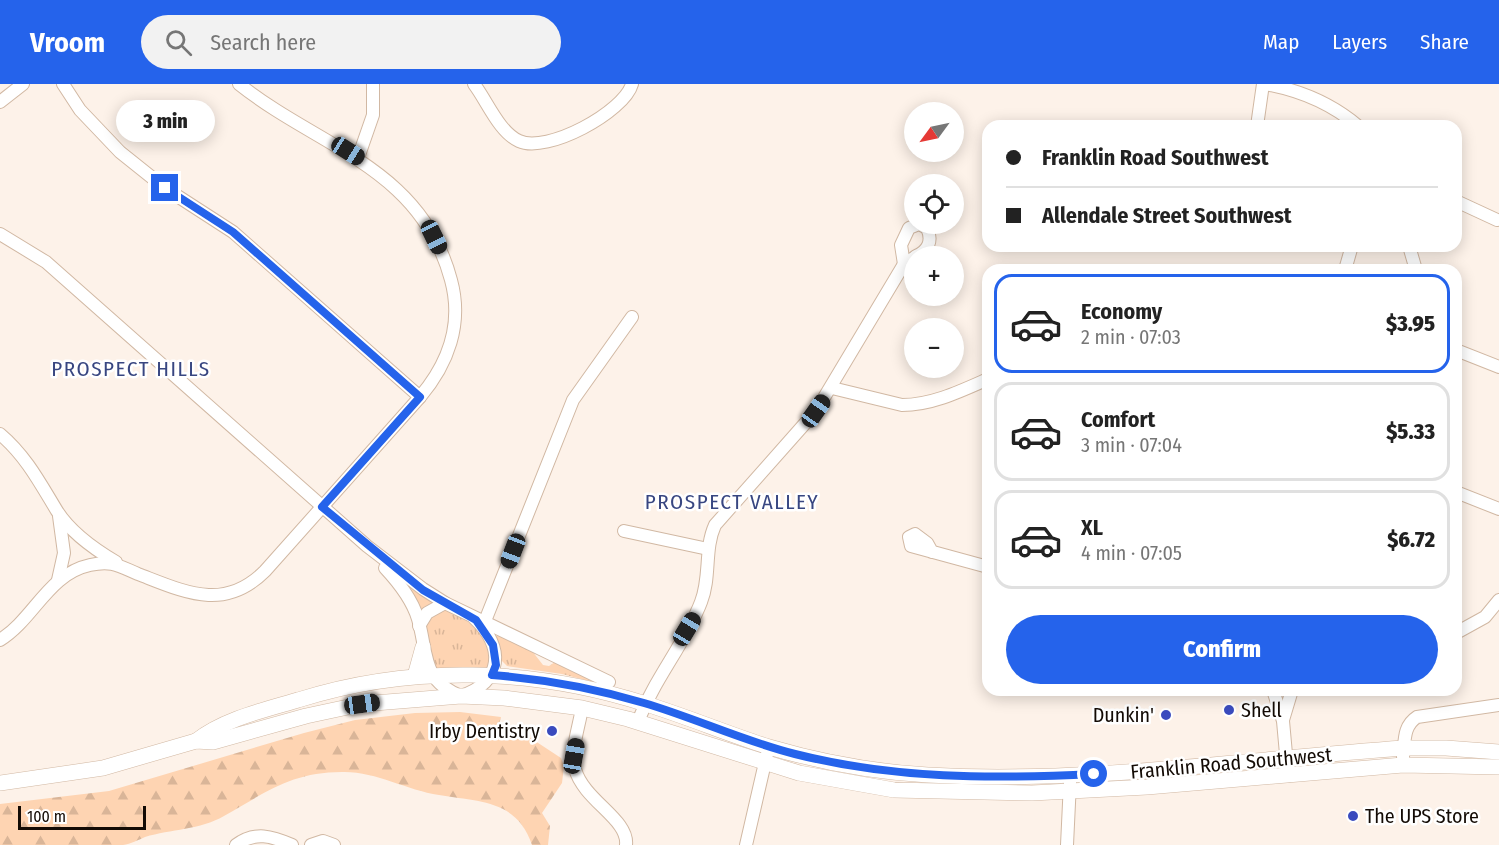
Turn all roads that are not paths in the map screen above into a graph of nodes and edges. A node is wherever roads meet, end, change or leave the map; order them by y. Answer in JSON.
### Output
{"nodes":[{"id":1,"x":23,"y":84,"type":"edge"},
{"id":2,"x":63,"y":84,"type":"edge"},
{"id":3,"x":239,"y":84,"type":"edge"},
{"id":4,"x":373,"y":84,"type":"edge"},
{"id":5,"x":474,"y":84,"type":"edge"},
{"id":6,"x":632,"y":84,"type":"edge"},
{"id":7,"x":1264,"y":84,"type":"edge"},
{"id":8,"x":0,"y":102,"type":"edge"},
{"id":9,"x":1258,"y":120,"type":"edge"},
{"id":10,"x":1350,"y":120,"type":"edge"},
{"id":11,"x":358,"y":158,"type":"junction"},
{"id":12,"x":1462,"y":204,"type":"edge"},
{"id":13,"x":1497,"y":220,"type":"dead end"},
{"id":14,"x":0,"y":234,"type":"edge"},
{"id":15,"x":928,"y":246,"type":"edge"},
{"id":16,"x":904,"y":264,"type":"joint"},
{"id":17,"x":632,"y":317,"type":"dead end"},
{"id":18,"x":1462,"y":352,"type":"edge"},
{"id":19,"x":1499,"y":367,"type":"edge"},
{"id":20,"x":982,"y":382,"type":"edge"},
{"id":21,"x":832,"y":388,"type":"junction"},
{"id":22,"x":420,"y":397,"type":"junction"},
{"id":23,"x":0,"y":434,"type":"edge"},
{"id":24,"x":1462,"y":494,"type":"edge"},
{"id":25,"x":322,"y":507,"type":"junction"},
{"id":26,"x":1499,"y":509,"type":"edge"},
{"id":27,"x":57,"y":511,"type":"junction"},
{"id":28,"x":624,"y":531,"type":"dead end"},
{"id":29,"x":367,"y":546,"type":"junction"},
{"id":30,"x":708,"y":549,"type":"junction"},
{"id":31,"x":932,"y":552,"type":"dead end"},
{"id":32,"x":117,"y":563,"type":"junction"},
{"id":33,"x":982,"y":565,"type":"edge"},
{"id":34,"x":58,"y":580,"type":"junction"},
{"id":35,"x":1499,"y":600,"type":"edge"},
{"id":36,"x":445,"y":603,"type":"junction"},
{"id":37,"x":467,"y":613,"type":"junction"},
{"id":38,"x":486,"y":621,"type":"junction"},
{"id":39,"x":419,"y":626,"type":"junction"},
{"id":40,"x":1462,"y":630,"type":"edge"},
{"id":41,"x":0,"y":640,"type":"edge"},
{"id":42,"x":423,"y":647,"type":"junction"},
{"id":43,"x":432,"y":675,"type":"junction"},
{"id":44,"x":492,"y":675,"type":"junction"},
{"id":45,"x":415,"y":676,"type":"junction"},
{"id":46,"x":609,"y":682,"type":"dead end"},
{"id":47,"x":461,"y":696,"type":"junction"},
{"id":48,"x":1275,"y":696,"type":"edge"},
{"id":49,"x":1290,"y":696,"type":"edge"},
{"id":50,"x":645,"y":703,"type":"junction"},
{"id":51,"x":1499,"y":705,"type":"edge"},
{"id":52,"x":582,"y":708,"type":"junction"},
{"id":53,"x":1283,"y":721,"type":"junction"},
{"id":54,"x":638,"y":722,"type":"junction"},
{"id":55,"x":196,"y":741,"type":"junction"},
{"id":56,"x":768,"y":747,"type":"junction"},
{"id":57,"x":1404,"y":748,"type":"junction"},
{"id":58,"x":1499,"y":752,"type":"edge"},
{"id":59,"x":1287,"y":759,"type":"junction"},
{"id":60,"x":764,"y":764,"type":"junction"},
{"id":61,"x":1403,"y":765,"type":"junction"},
{"id":62,"x":1499,"y":767,"type":"edge"},
{"id":63,"x":1070,"y":775,"type":"junction"},
{"id":64,"x":1288,"y":776,"type":"junction"},
{"id":65,"x":0,"y":783,"type":"edge"},
{"id":66,"x":1070,"y":792,"type":"junction"},
{"id":67,"x":236,"y":845,"type":"edge"},
{"id":68,"x":292,"y":845,"type":"edge"},
{"id":69,"x":311,"y":845,"type":"edge"},
{"id":70,"x":333,"y":845,"type":"edge"},
{"id":71,"x":626,"y":845,"type":"edge"},
{"id":72,"x":746,"y":845,"type":"edge"},
{"id":73,"x":1067,"y":845,"type":"edge"}],
"edges":[{"from":1,"to":8,"type":"street"},
{"from":2,"to":22,"type":"street"},
{"from":3,"to":11,"type":"street"},
{"from":4,"to":11,"type":"street"},
{"from":5,"to":6,"type":"street"},
{"from":7,"to":9,"type":"street"},
{"from":7,"to":10,"type":"street"},
{"from":11,"to":22,"type":"street"},
{"from":12,"to":13,"type":"street"},
{"from":14,"to":25,"type":"street"},
{"from":15,"to":16,"type":"street"},
{"from":16,"to":21,"type":"street"},
{"from":17,"to":38,"type":"street"},
{"from":18,"to":19,"type":"street"},
{"from":20,"to":21,"type":"street"},
{"from":21,"to":30,"type":"street"},
{"from":22,"to":25,"type":"street"},
{"from":23,"to":27,"type":"street"},
{"from":24,"to":26,"type":"street"},
{"from":25,"to":29,"type":"street"},
{"from":25,"to":32,"type":"street"},
{"from":27,"to":32,"type":"street"},
{"from":27,"to":34,"type":"street"},
{"from":28,"to":30,"type":"street"},
{"from":29,"to":36,"type":"street"},
{"from":29,"to":39,"type":"street"},
{"from":30,"to":50,"type":"street"},
{"from":31,"to":33,"type":"street"},
{"from":32,"to":34,"type":"street"},
{"from":34,"to":41,"type":"street"},
{"from":35,"to":40,"type":"street"},
{"from":36,"to":37,"type":"street"},
{"from":36,"to":39,"type":"street"},
{"from":37,"to":38,"type":"street"},
{"from":37,"to":44,"type":"street"},
{"from":38,"to":46,"type":"street"},
{"from":39,"to":42,"type":"street"},
{"from":42,"to":43,"type":"street"},
{"from":42,"to":45,"type":"main road"},
{"from":43,"to":44,"type":"main road","name":"Franklin Road Southwest"},
{"from":43,"to":45,"type":"main road","name":"Franklin Road Southwest"},
{"from":43,"to":47,"type":"street"},
{"from":44,"to":47,"type":"street"},
{"from":44,"to":50,"type":"main road","name":"Franklin Road Southwest"},
{"from":45,"to":55,"type":"main road","name":"Franklin Road Southwest"},
{"from":47,"to":52,"type":"main road","name":"Franklin Road Southwest"},
{"from":47,"to":55,"type":"main road","name":"Franklin Road Southwest"},
{"from":48,"to":53,"type":"street"},
{"from":49,"to":53,"type":"street"},
{"from":50,"to":54,"type":"street"},
{"from":50,"to":56,"type":"main road","name":"Franklin Road Southwest"},
{"from":51,"to":57,"type":"street"},
{"from":52,"to":54,"type":"main road","name":"Franklin Road Southwest"},
{"from":52,"to":71,"type":"street"},
{"from":53,"to":59,"type":"street"},
{"from":54,"to":60,"type":"main road","name":"Franklin Road Southwest"},
{"from":55,"to":65,"type":"main road","name":"Franklin Road Southwest"},
{"from":56,"to":60,"type":"street"},
{"from":56,"to":63,"type":"main road","name":"Franklin Road Southwest"},
{"from":57,"to":58,"type":"main road","name":"Franklin Road Southwest"},
{"from":57,"to":59,"type":"main road","name":"Franklin Road Southwest"},
{"from":57,"to":61,"type":"street"},
{"from":59,"to":63,"type":"main road","name":"Franklin Road Southwest"},
{"from":59,"to":64,"type":"street"},
{"from":60,"to":66,"type":"main road","name":"Franklin Road Southwest"},
{"from":60,"to":72,"type":"street"},
{"from":61,"to":62,"type":"main road","name":"Franklin Road Southwest"},
{"from":61,"to":64,"type":"main road","name":"Franklin Road Southwest"},
{"from":63,"to":66,"type":"street"},
{"from":64,"to":66,"type":"main road","name":"Franklin Road Southwest"},
{"from":66,"to":73,"type":"street"},
{"from":67,"to":68,"type":"street"},
{"from":69,"to":70,"type":"street"}]}
